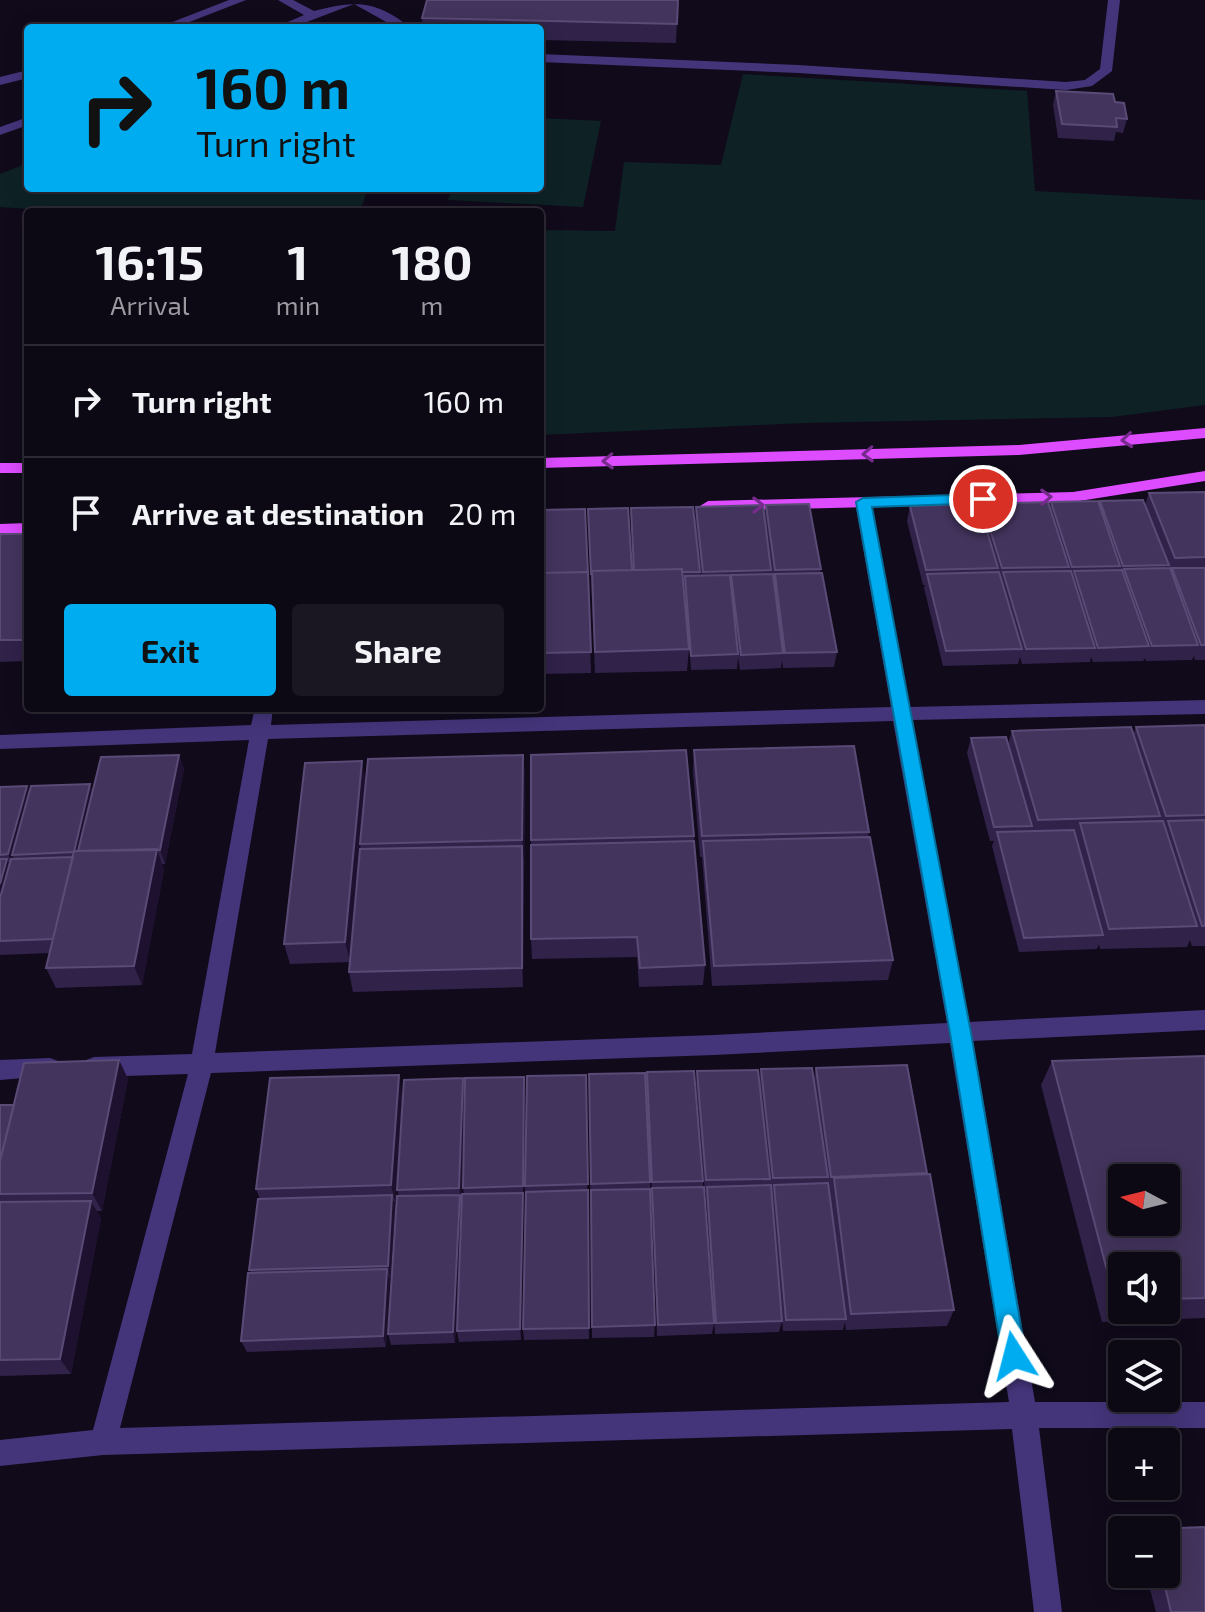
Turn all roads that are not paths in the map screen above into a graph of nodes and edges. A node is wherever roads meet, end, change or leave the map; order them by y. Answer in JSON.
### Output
{"nodes":[{"id":1,"x":240,"y":0,"type":"edge"},
{"id":2,"x":284,"y":0,"type":"edge"},
{"id":3,"x":355,"y":0,"type":"edge"},
{"id":4,"x":1114,"y":0,"type":"edge"},
{"id":5,"x":313,"y":15,"type":"junction"},
{"id":6,"x":174,"y":24,"type":"edge"},
{"id":7,"x":290,"y":24,"type":"edge"},
{"id":8,"x":398,"y":24,"type":"edge"},
{"id":9,"x":544,"y":58,"type":"edge"},
{"id":10,"x":24,"y":75,"type":"edge"},
{"id":11,"x":0,"y":81,"type":"edge"},
{"id":12,"x":24,"y":122,"type":"edge"},
{"id":13,"x":0,"y":131,"type":"edge"},
{"id":14,"x":1205,"y":433,"type":"edge"},
{"id":15,"x":544,"y":463,"type":"edge"},
{"id":16,"x":0,"y":468,"type":"edge"},
{"id":17,"x":24,"y":468,"type":"edge"},
{"id":18,"x":1205,"y":476,"type":"edge"},
{"id":19,"x":863,"y":502,"type":"junction"},
{"id":20,"x":694,"y":507,"type":"edge"},
{"id":21,"x":24,"y":529,"type":"edge"},
{"id":22,"x":0,"y":530,"type":"edge"},
{"id":23,"x":1205,"y":707,"type":"edge"},
{"id":24,"x":264,"y":712,"type":"edge"},
{"id":25,"x":903,"y":716,"type":"junction"},
{"id":26,"x":261,"y":732,"type":"junction"},
{"id":27,"x":0,"y":742,"type":"edge"},
{"id":28,"x":1205,"y":1020,"type":"edge"},
{"id":29,"x":960,"y":1033,"type":"junction"},
{"id":30,"x":202,"y":1063,"type":"junction"},
{"id":31,"x":0,"y":1070,"type":"edge"},
{"id":32,"x":1024,"y":1415,"type":"junction"},
{"id":33,"x":1205,"y":1415,"type":"edge"},
{"id":34,"x":103,"y":1442,"type":"junction"},
{"id":35,"x":0,"y":1453,"type":"edge"},
{"id":36,"x":1048,"y":1612,"type":"edge"}],
"edges":[{"from":1,"to":6,"type":"street"},
{"from":2,"to":5,"type":"street"},
{"from":3,"to":5,"type":"street"},
{"from":3,"to":8,"type":"street"},
{"from":4,"to":9,"type":"street"},
{"from":5,"to":7,"type":"street"},
{"from":10,"to":11,"type":"street"},
{"from":12,"to":13,"type":"street"},
{"from":14,"to":15,"type":"main road","one_way":true},
{"from":16,"to":17,"type":"main road"},
{"from":19,"to":18,"type":"main road","one_way":true},
{"from":20,"to":19,"type":"main road","one_way":true},
{"from":19,"to":25,"type":"street"},
{"from":21,"to":22,"type":"main road"},
{"from":23,"to":25,"type":"street"},
{"from":24,"to":26,"type":"street"},
{"from":25,"to":26,"type":"street"},
{"from":25,"to":29,"type":"street"},
{"from":26,"to":27,"type":"street"},
{"from":26,"to":30,"type":"street"},
{"from":28,"to":29,"type":"street"},
{"from":29,"to":30,"type":"street"},
{"from":29,"to":32,"type":"street"},
{"from":30,"to":31,"type":"street"},
{"from":30,"to":34,"type":"street"},
{"from":32,"to":33,"type":"street"},
{"from":32,"to":34,"type":"street"},
{"from":32,"to":36,"type":"street"},
{"from":34,"to":35,"type":"street"}]}
